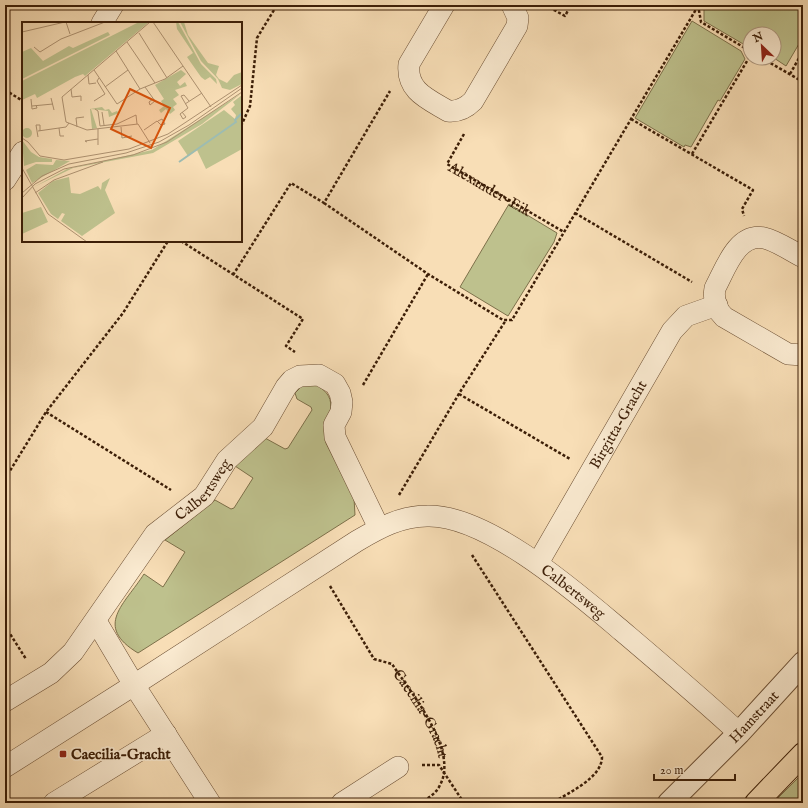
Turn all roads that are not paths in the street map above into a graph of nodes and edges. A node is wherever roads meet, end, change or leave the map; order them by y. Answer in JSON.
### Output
{"nodes":[{"id":1,"x":113,"y":5,"type":"edge"},
{"id":2,"x":444,"y":5,"type":"edge"},
{"id":3,"x":512,"y":5,"type":"edge"},
{"id":4,"x":103,"y":22,"type":"edge"},
{"id":5,"x":22,"y":154,"type":"edge"},
{"id":6,"x":5,"y":180,"type":"edge"},
{"id":7,"x":803,"y":257,"type":"edge"},
{"id":8,"x":716,"y":297,"type":"junction"},
{"id":9,"x":803,"y":354,"type":"edge"},
{"id":10,"x":379,"y":528,"type":"junction"},
{"id":11,"x":538,"y":563,"type":"junction"},
{"id":12,"x":96,"y":621,"type":"junction"},
{"id":13,"x":803,"y":663,"type":"edge"},
{"id":14,"x":134,"y":685,"type":"junction"},
{"id":15,"x":5,"y":701,"type":"edge"},
{"id":16,"x":739,"y":733,"type":"junction"},
{"id":17,"x":166,"y":734,"type":"junction"},
{"id":18,"x":803,"y":754,"type":"edge"},
{"id":19,"x":5,"y":766,"type":"edge"},
{"id":20,"x":398,"y":767,"type":"road end"},
{"id":21,"x":54,"y":803,"type":"edge"},
{"id":22,"x":210,"y":803,"type":"edge"},
{"id":23,"x":342,"y":803,"type":"edge"},
{"id":24,"x":669,"y":803,"type":"edge"},
{"id":25,"x":756,"y":803,"type":"edge"}],
"edges":[{"from":1,"to":4,"type":"street"},
{"from":2,"to":3,"type":"street"},
{"from":5,"to":6,"type":"street"},
{"from":7,"to":8,"type":"street"},
{"from":8,"to":9,"type":"street"},
{"from":8,"to":11,"type":"street","name":"Birgitta-Gracht"},
{"from":10,"to":11,"type":"street","name":"Calbertsweg"},
{"from":10,"to":12,"type":"street","name":"Calbertsweg"},
{"from":10,"to":14,"type":"street","name":"Calbertsweg"},
{"from":11,"to":16,"type":"street","name":"Calbertsweg"},
{"from":12,"to":14,"type":"street"},
{"from":12,"to":15,"type":"street","name":"Calbertsweg"},
{"from":13,"to":16,"type":"street","name":"Hamstraat"},
{"from":14,"to":17,"type":"street"},
{"from":14,"to":19,"type":"street","name":"Calbertsweg"},
{"from":16,"to":24,"type":"street","name":"Hamstraat"},
{"from":17,"to":21,"type":"street"},
{"from":17,"to":22,"type":"street"},
{"from":18,"to":25,"type":"highway"},
{"from":20,"to":23,"type":"street"}]}
